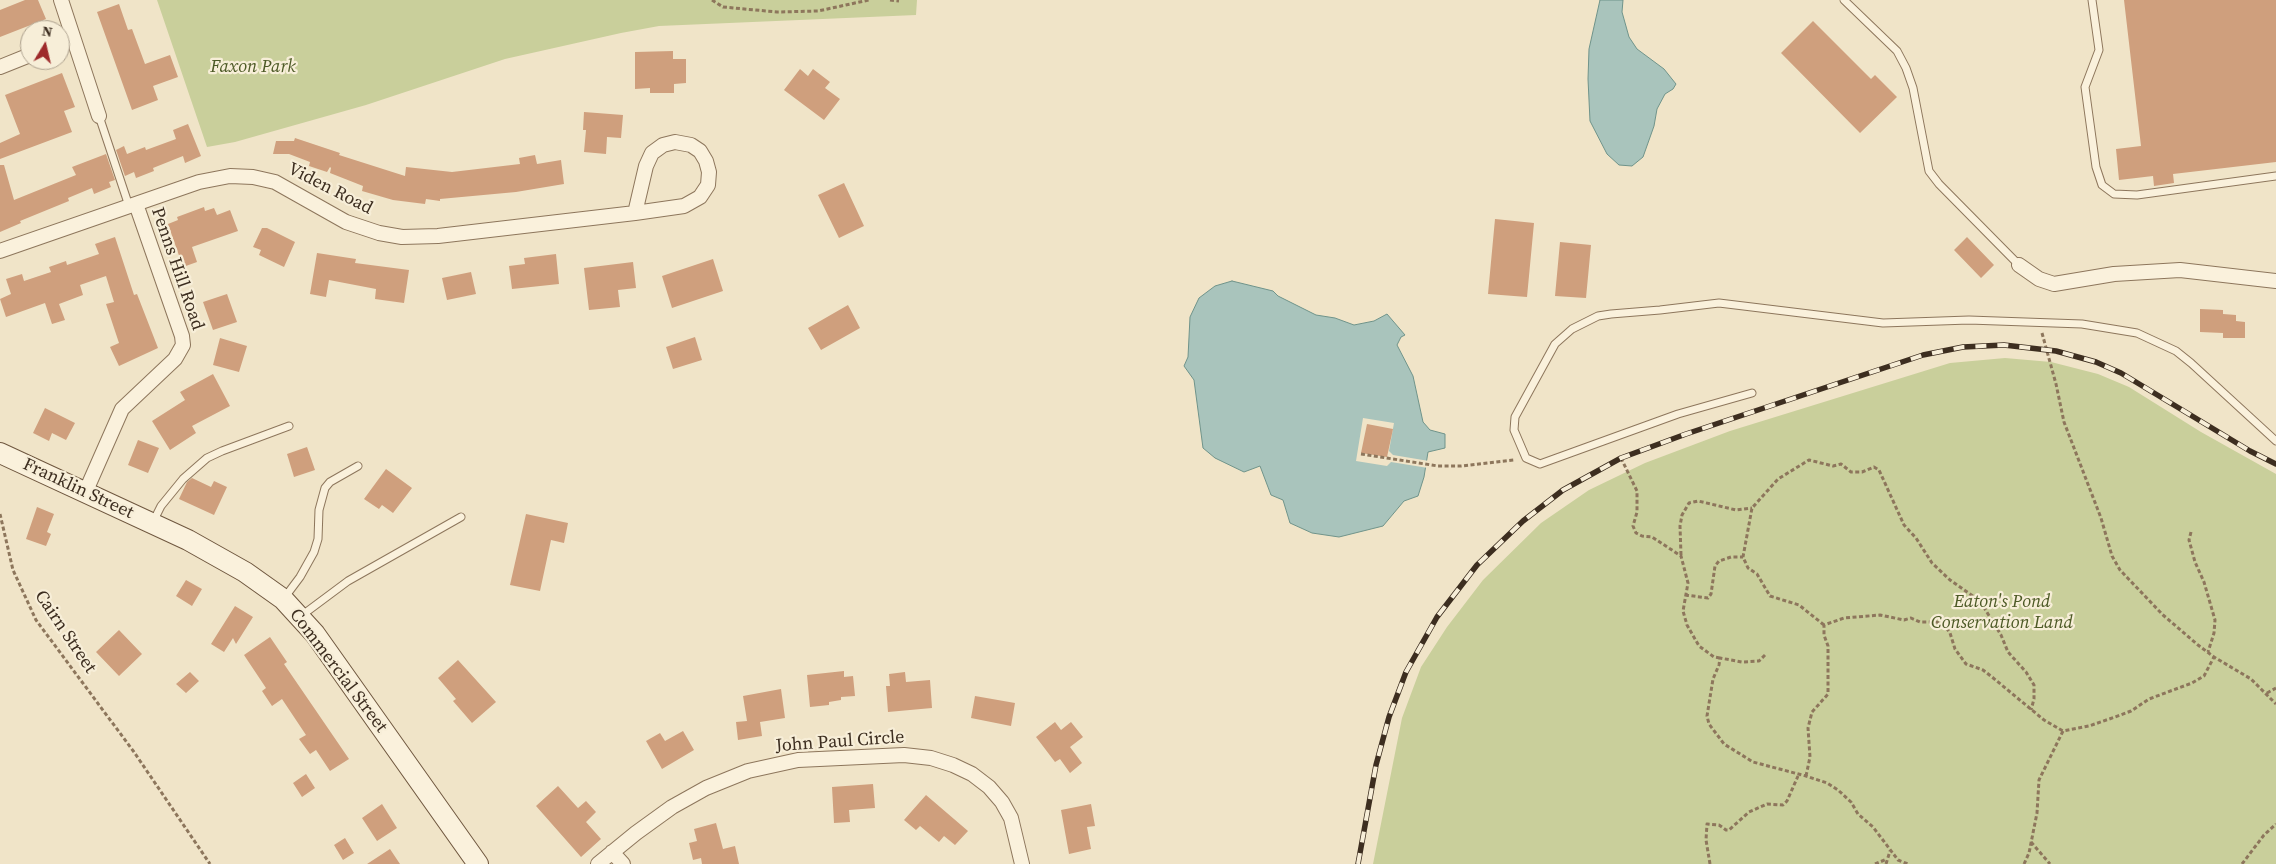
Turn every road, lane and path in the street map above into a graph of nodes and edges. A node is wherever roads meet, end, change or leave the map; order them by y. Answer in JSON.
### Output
{"nodes":[{"id":1,"x":61,"y":0,"type":"edge"},
{"id":2,"x":712,"y":0,"type":"edge"},
{"id":3,"x":869,"y":0,"type":"edge"},
{"id":4,"x":890,"y":0,"type":"edge"},
{"id":5,"x":1844,"y":0,"type":"edge"},
{"id":6,"x":2092,"y":0,"type":"edge"},
{"id":7,"x":899,"y":1,"type":"edge"},
{"id":8,"x":64,"y":20,"type":"edge"},
{"id":9,"x":70,"y":48,"type":"edge"},
{"id":10,"x":20,"y":59,"type":"edge"},
{"id":11,"x":0,"y":67,"type":"edge"},
{"id":12,"x":99,"y":116,"type":"joint"},
{"id":13,"x":2276,"y":176,"type":"edge"},
{"id":14,"x":132,"y":205,"type":"junction"},
{"id":15,"x":635,"y":213,"type":"junction"},
{"id":16,"x":0,"y":250,"type":"edge"},
{"id":17,"x":2019,"y":265,"type":"joint"},
{"id":18,"x":2276,"y":282,"type":"edge"},
{"id":19,"x":2040,"y":323,"type":"junction"},
{"id":20,"x":1752,"y":393,"type":"dead end"},
{"id":21,"x":289,"y":426,"type":"dead end"},
{"id":22,"x":2276,"y":441,"type":"edge"},
{"id":23,"x":0,"y":453,"type":"edge"},
{"id":24,"x":1361,"y":454,"type":"dead end"},
{"id":25,"x":1526,"y":458,"type":"junction"},
{"id":26,"x":1621,"y":458,"type":"dead end"},
{"id":27,"x":358,"y":466,"type":"dead end"},
{"id":28,"x":85,"y":493,"type":"junction"},
{"id":29,"x":1752,"y":508,"type":"junction"},
{"id":30,"x":0,"y":514,"type":"edge"},
{"id":31,"x":461,"y":517,"type":"dead end"},
{"id":32,"x":154,"y":524,"type":"junction"},
{"id":33,"x":2191,"y":532,"type":"dead end"},
{"id":34,"x":1681,"y":556,"type":"junction"},
{"id":35,"x":1744,"y":558,"type":"junction"},
{"id":36,"x":1685,"y":595,"type":"junction"},
{"id":37,"x":283,"y":599,"type":"junction"},
{"id":38,"x":300,"y":616,"type":"junction"},
{"id":39,"x":1824,"y":625,"type":"junction"},
{"id":40,"x":2208,"y":652,"type":"junction"},
{"id":41,"x":1765,"y":655,"type":"dead end"},
{"id":42,"x":1720,"y":658,"type":"junction"},
{"id":43,"x":2214,"y":658,"type":"junction"},
{"id":44,"x":2276,"y":688,"type":"edge"},
{"id":45,"x":2267,"y":693,"type":"junction"},
{"id":46,"x":2276,"y":704,"type":"edge"},
{"id":47,"x":2031,"y":710,"type":"junction"},
{"id":48,"x":2063,"y":731,"type":"junction"},
{"id":49,"x":1798,"y":776,"type":"junction"},
{"id":50,"x":1806,"y":776,"type":"junction"},
{"id":51,"x":2276,"y":824,"type":"edge"},
{"id":52,"x":2031,"y":841,"type":"junction"},
{"id":53,"x":1890,"y":851,"type":"junction"},
{"id":54,"x":612,"y":852,"type":"junction"},
{"id":55,"x":1887,"y":858,"type":"junction"},
{"id":56,"x":210,"y":864,"type":"edge"},
{"id":57,"x":478,"y":864,"type":"edge"},
{"id":58,"x":598,"y":864,"type":"edge"},
{"id":59,"x":623,"y":864,"type":"edge"},
{"id":60,"x":1022,"y":864,"type":"edge"},
{"id":61,"x":1710,"y":864,"type":"edge"},
{"id":62,"x":1875,"y":864,"type":"edge"},
{"id":63,"x":1886,"y":864,"type":"edge"},
{"id":64,"x":1908,"y":864,"type":"edge"},
{"id":65,"x":2024,"y":864,"type":"edge"},
{"id":66,"x":2050,"y":864,"type":"edge"},
{"id":67,"x":2242,"y":864,"type":"edge"}],
"edges":[{"from":1,"to":8,"type":"street"},
{"from":2,"to":3,"type":"path"},
{"from":4,"to":7,"type":"path"},
{"from":5,"to":17,"type":"lane"},
{"from":6,"to":13,"type":"lane"},
{"from":9,"to":12,"type":"street"},
{"from":10,"to":11,"type":"street"},
{"from":12,"to":14,"type":"lane"},
{"from":14,"to":15,"type":"street","name":"Viden Road"},
{"from":14,"to":16,"type":"street","name":"Viden Road"},
{"from":14,"to":28,"type":"street","name":"Penns Hill Road"},
{"from":15,"to":15,"type":"street","name":"Viden Road"},
{"from":17,"to":18,"type":"street"},
{"from":19,"to":22,"type":"lane"},
{"from":19,"to":25,"type":"lane"},
{"from":19,"to":40,"type":"path"},
{"from":20,"to":25,"type":"lane"},
{"from":21,"to":32,"type":"lane"},
{"from":23,"to":28,"type":"main road","name":"Franklin Street"},
{"from":24,"to":25,"type":"path"},
{"from":26,"to":34,"type":"path"},
{"from":27,"to":37,"type":"lane"},
{"from":28,"to":32,"type":"main road","name":"Franklin Street"},
{"from":29,"to":34,"type":"path"},
{"from":29,"to":35,"type":"path"},
{"from":29,"to":47,"type":"path"},
{"from":30,"to":56,"type":"path","name":"Cairn Street"},
{"from":31,"to":38,"type":"lane"},
{"from":32,"to":37,"type":"main road","name":"Commercial Street"},
{"from":33,"to":40,"type":"path"},
{"from":34,"to":36,"type":"path"},
{"from":35,"to":36,"type":"path"},
{"from":35,"to":39,"type":"path"},
{"from":36,"to":42,"type":"path"},
{"from":37,"to":38,"type":"main road","name":"Commercial Street"},
{"from":38,"to":57,"type":"main road","name":"Commercial Street"},
{"from":39,"to":47,"type":"path"},
{"from":39,"to":50,"type":"path"},
{"from":40,"to":43,"type":"path"},
{"from":41,"to":42,"type":"path"},
{"from":42,"to":49,"type":"path"},
{"from":43,"to":45,"type":"path"},
{"from":43,"to":48,"type":"path"},
{"from":44,"to":45,"type":"path"},
{"from":45,"to":46,"type":"path"},
{"from":47,"to":48,"type":"path"},
{"from":48,"to":52,"type":"path"},
{"from":49,"to":50,"type":"path"},
{"from":49,"to":61,"type":"path"},
{"from":50,"to":53,"type":"path"},
{"from":51,"to":67,"type":"path"},
{"from":52,"to":65,"type":"path"},
{"from":52,"to":66,"type":"path"},
{"from":53,"to":55,"type":"path"},
{"from":53,"to":64,"type":"path"},
{"from":54,"to":58,"type":"street","name":"John Paul Circle"},
{"from":54,"to":59,"type":"street"},
{"from":54,"to":60,"type":"street","name":"John Paul Circle"},
{"from":55,"to":62,"type":"path"},
{"from":55,"to":63,"type":"path"}]}
